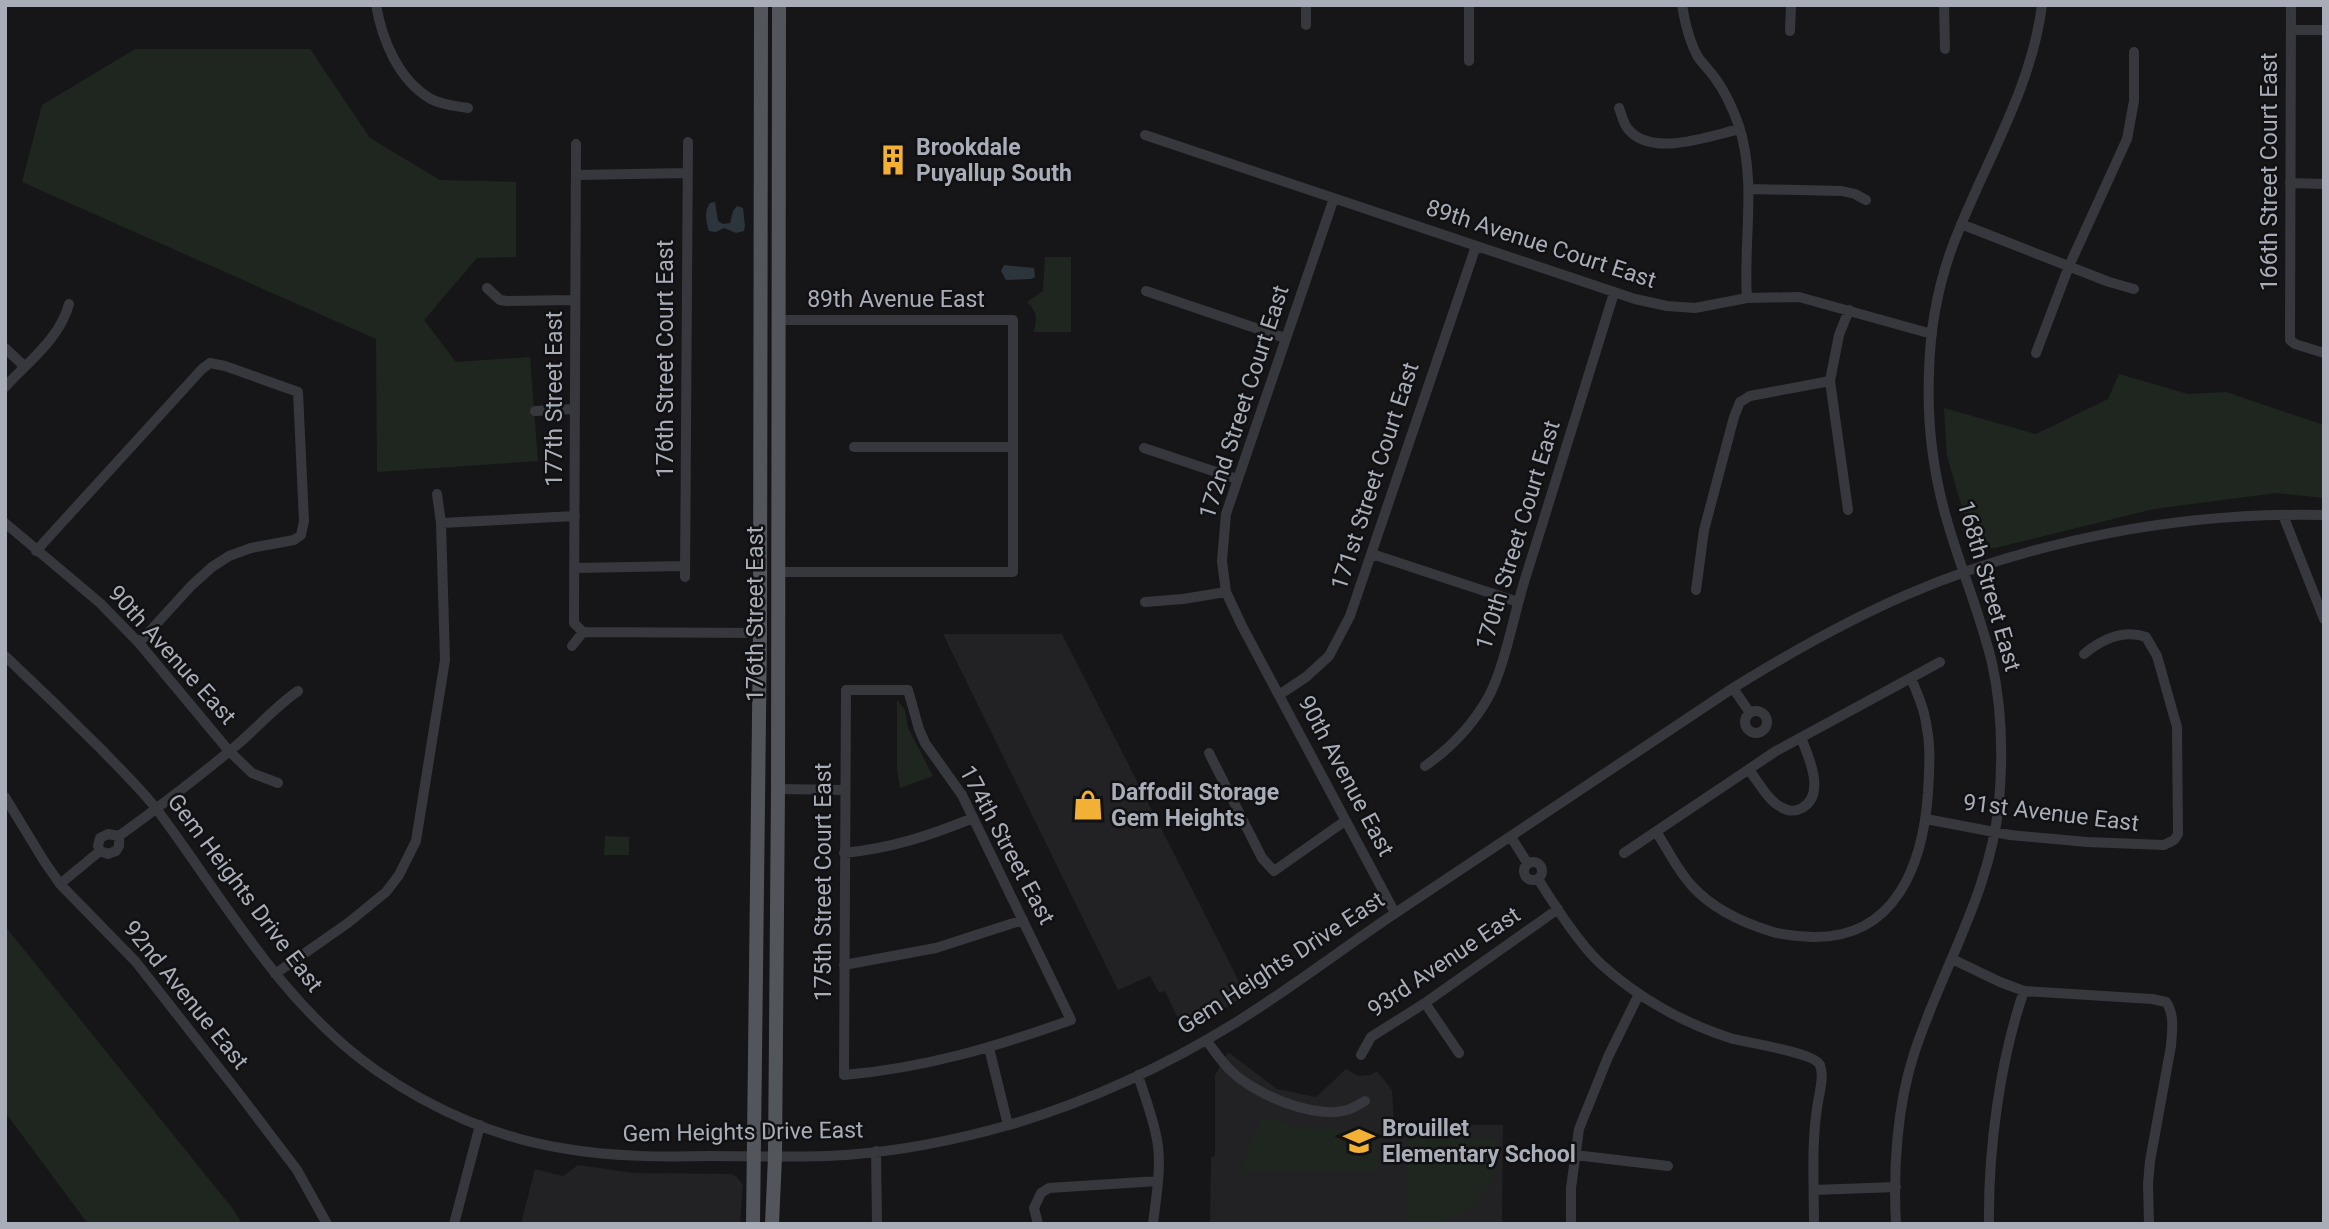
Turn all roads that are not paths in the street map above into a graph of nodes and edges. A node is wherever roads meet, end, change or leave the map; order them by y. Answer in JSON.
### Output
{"nodes":[{"id":1,"x":376,"y":5,"type":"edge"},
{"id":2,"x":761,"y":5,"type":"edge"},
{"id":3,"x":779,"y":5,"type":"edge"},
{"id":4,"x":1306,"y":5,"type":"edge"},
{"id":5,"x":1469,"y":5,"type":"edge"},
{"id":6,"x":1682,"y":5,"type":"edge"},
{"id":7,"x":1791,"y":5,"type":"edge"},
{"id":8,"x":1944,"y":5,"type":"edge"},
{"id":9,"x":2042,"y":5,"type":"edge"},
{"id":10,"x":2291,"y":5,"type":"edge"},
{"id":11,"x":1306,"y":25,"type":"dead end"},
{"id":12,"x":2291,"y":30,"type":"junction"},
{"id":13,"x":2324,"y":30,"type":"edge"},
{"id":14,"x":1790,"y":31,"type":"dead end"},
{"id":15,"x":1944,"y":48,"type":"dead end"},
{"id":16,"x":2134,"y":52,"type":"dead end"},
{"id":17,"x":1469,"y":61,"type":"dead end"},
{"id":18,"x":468,"y":108,"type":"dead end"},
{"id":19,"x":1619,"y":108,"type":"dead end"},
{"id":20,"x":1740,"y":128,"type":"junction"},
{"id":21,"x":1145,"y":135,"type":"dead end"},
{"id":22,"x":688,"y":142,"type":"dead end"},
{"id":23,"x":576,"y":144,"type":"dead end"},
{"id":24,"x":688,"y":173,"type":"junction"},
{"id":25,"x":576,"y":174,"type":"junction"},
{"id":26,"x":762,"y":180,"type":"junction"},
{"id":27,"x":2290,"y":183,"type":"junction"},
{"id":28,"x":2324,"y":184,"type":"edge"},
{"id":29,"x":1749,"y":189,"type":"junction"},
{"id":30,"x":1334,"y":198,"type":"junction"},
{"id":31,"x":1866,"y":200,"type":"dead end"},
{"id":32,"x":1961,"y":224,"type":"junction"},
{"id":33,"x":1475,"y":246,"type":"junction"},
{"id":34,"x":2069,"y":266,"type":"junction"},
{"id":35,"x":487,"y":288,"type":"dead end"},
{"id":36,"x":2134,"y":289,"type":"dead end"},
{"id":37,"x":1146,"y":291,"type":"dead end"},
{"id":38,"x":1614,"y":293,"type":"junction"},
{"id":39,"x":1747,"y":298,"type":"junction"},
{"id":40,"x":575,"y":300,"type":"junction"},
{"id":41,"x":69,"y":304,"type":"dead end"},
{"id":42,"x":1849,"y":310,"type":"junction"},
{"id":43,"x":779,"y":317,"type":"junction"},
{"id":44,"x":1932,"y":334,"type":"junction"},
{"id":45,"x":1285,"y":338,"type":"junction"},
{"id":46,"x":5,"y":348,"type":"edge"},
{"id":47,"x":2036,"y":353,"type":"dead end"},
{"id":48,"x":2324,"y":353,"type":"edge"},
{"id":49,"x":24,"y":366,"type":"junction"},
{"id":50,"x":1830,"y":381,"type":"junction"},
{"id":51,"x":5,"y":387,"type":"edge"},
{"id":52,"x":761,"y":404,"type":"junction"},
{"id":53,"x":573,"y":409,"type":"junction"},
{"id":54,"x":535,"y":411,"type":"dead end"},
{"id":55,"x":854,"y":447,"type":"dead end"},
{"id":56,"x":1013,"y":447,"type":"junction"},
{"id":57,"x":1144,"y":448,"type":"dead end"},
{"id":58,"x":1237,"y":479,"type":"junction"},
{"id":59,"x":437,"y":494,"type":"dead end"},
{"id":60,"x":1848,"y":510,"type":"dead end"},
{"id":61,"x":2283,"y":515,"type":"junction"},
{"id":62,"x":2324,"y":515,"type":"edge"},
{"id":63,"x":575,"y":516,"type":"junction"},
{"id":64,"x":5,"y":523,"type":"edge"},
{"id":65,"x":441,"y":523,"type":"junction"},
{"id":66,"x":36,"y":551,"type":"junction"},
{"id":67,"x":1372,"y":554,"type":"junction"},
{"id":68,"x":574,"y":568,"type":"junction"},
{"id":69,"x":778,"y":572,"type":"junction"},
{"id":70,"x":1964,"y":573,"type":"junction"},
{"id":71,"x":1696,"y":590,"type":"dead end"},
{"id":72,"x":1226,"y":592,"type":"junction"},
{"id":73,"x":1518,"y":602,"type":"junction"},
{"id":74,"x":1145,"y":603,"type":"dead end"},
{"id":75,"x":2324,"y":619,"type":"edge"},
{"id":76,"x":583,"y":632,"type":"junction"},
{"id":77,"x":760,"y":633,"type":"junction"},
{"id":78,"x":139,"y":643,"type":"junction"},
{"id":79,"x":572,"y":646,"type":"dead end"},
{"id":80,"x":2084,"y":654,"type":"dead end"},
{"id":81,"x":5,"y":656,"type":"edge"},
{"id":82,"x":1940,"y":662,"type":"dead end"},
{"id":83,"x":1911,"y":678,"type":"junction"},
{"id":84,"x":1733,"y":688,"type":"junction"},
{"id":85,"x":846,"y":690,"type":"joint"},
{"id":86,"x":299,"y":691,"type":"dead end"},
{"id":87,"x":1279,"y":695,"type":"junction"},
{"id":88,"x":1801,"y":738,"type":"junction"},
{"id":89,"x":778,"y":743,"type":"junction"},
{"id":90,"x":229,"y":751,"type":"junction"},
{"id":91,"x":1776,"y":751,"type":"junction"},
{"id":92,"x":1209,"y":753,"type":"dead end"},
{"id":93,"x":1425,"y":766,"type":"dead end"},
{"id":94,"x":1749,"y":770,"type":"junction"},
{"id":95,"x":278,"y":783,"type":"dead end"},
{"id":96,"x":778,"y":789,"type":"junction"},
{"id":97,"x":844,"y":790,"type":"junction"},
{"id":98,"x":5,"y":797,"type":"edge"},
{"id":99,"x":156,"y":809,"type":"junction"},
{"id":100,"x":973,"y":818,"type":"junction"},
{"id":101,"x":1926,"y":819,"type":"junction"},
{"id":102,"x":1345,"y":821,"type":"junction"},
{"id":103,"x":1993,"y":831,"type":"junction"},
{"id":104,"x":1657,"y":833,"type":"junction"},
{"id":105,"x":1511,"y":837,"type":"junction"},
{"id":106,"x":844,"y":853,"type":"junction"},
{"id":107,"x":1625,"y":853,"type":"dead end"},
{"id":108,"x":60,"y":884,"type":"junction"},
{"id":109,"x":1558,"y":909,"type":"junction"},
{"id":110,"x":1395,"y":913,"type":"junction"},
{"id":111,"x":1023,"y":920,"type":"junction"},
{"id":112,"x":1952,"y":959,"type":"junction"},
{"id":113,"x":844,"y":965,"type":"junction"},
{"id":114,"x":275,"y":974,"type":"junction"},
{"id":115,"x":2024,"y":991,"type":"junction"},
{"id":116,"x":1639,"y":994,"type":"junction"},
{"id":117,"x":1425,"y":1003,"type":"junction"},
{"id":118,"x":1206,"y":1040,"type":"junction"},
{"id":119,"x":989,"y":1048,"type":"junction"},
{"id":120,"x":1459,"y":1053,"type":"dead end"},
{"id":121,"x":1361,"y":1055,"type":"dead end"},
{"id":122,"x":1138,"y":1075,"type":"junction"},
{"id":123,"x":1365,"y":1101,"type":"dead end"},
{"id":124,"x":480,"y":1125,"type":"junction"},
{"id":125,"x":1008,"y":1125,"type":"junction"},
{"id":126,"x":876,"y":1151,"type":"junction"},
{"id":127,"x":1575,"y":1155,"type":"junction"},
{"id":128,"x":755,"y":1157,"type":"junction"},
{"id":129,"x":775,"y":1157,"type":"junction"},
{"id":130,"x":1668,"y":1166,"type":"dead end"},
{"id":131,"x":1158,"y":1181,"type":"junction"},
{"id":132,"x":1896,"y":1187,"type":"junction"},
{"id":133,"x":1814,"y":1191,"type":"junction"},
{"id":134,"x":327,"y":1224,"type":"edge"},
{"id":135,"x":454,"y":1224,"type":"edge"},
{"id":136,"x":753,"y":1224,"type":"edge"},
{"id":137,"x":772,"y":1224,"type":"edge"},
{"id":138,"x":877,"y":1224,"type":"edge"},
{"id":139,"x":1038,"y":1224,"type":"edge"},
{"id":140,"x":1153,"y":1224,"type":"edge"},
{"id":141,"x":1572,"y":1224,"type":"edge"},
{"id":142,"x":1814,"y":1224,"type":"edge"},
{"id":143,"x":1896,"y":1224,"type":"edge"},
{"id":144,"x":1989,"y":1224,"type":"edge"},
{"id":145,"x":2149,"y":1224,"type":"edge"}],
"edges":[{"from":1,"to":18,"type":"street"},
{"from":2,"to":26,"type":"main road","name":"176th Street East"},
{"from":3,"to":43,"type":"main road","name":"176th Street East"},
{"from":4,"to":11,"type":"street"},
{"from":5,"to":17,"type":"street"},
{"from":6,"to":20,"type":"street"},
{"from":7,"to":14,"type":"street"},
{"from":8,"to":15,"type":"street"},
{"from":9,"to":32,"type":"street","name":"168th Street East"},
{"from":10,"to":12,"type":"street","name":"166th Street Court East"},
{"from":12,"to":13,"type":"street"},
{"from":12,"to":27,"type":"street","name":"166th Street Court East"},
{"from":16,"to":34,"type":"street"},
{"from":19,"to":20,"type":"street"},
{"from":20,"to":29,"type":"street"},
{"from":21,"to":30,"type":"street","name":"89th Avenue Court East"},
{"from":22,"to":24,"type":"street","name":"176th Street Court East"},
{"from":23,"to":25,"type":"street","name":"177th Street East"},
{"from":24,"to":25,"type":"street"},
{"from":24,"to":68,"type":"street","name":"176th Street Court East"},
{"from":25,"to":40,"type":"street","name":"177th Street East"},
{"from":26,"to":43,"type":"main road"},
{"from":26,"to":52,"type":"main road","name":"176th Street East"},
{"from":27,"to":28,"type":"street"},
{"from":27,"to":48,"type":"street","name":"166th Street Court East"},
{"from":29,"to":31,"type":"street"},
{"from":29,"to":39,"type":"street"},
{"from":30,"to":33,"type":"street","name":"89th Avenue Court East"},
{"from":30,"to":45,"type":"street","name":"172nd Street Court East"},
{"from":32,"to":34,"type":"street"},
{"from":32,"to":44,"type":"street","name":"168th Street East"},
{"from":33,"to":38,"type":"street","name":"89th Avenue Court East"},
{"from":33,"to":67,"type":"street","name":"171st Street Court East"},
{"from":34,"to":36,"type":"street"},
{"from":34,"to":47,"type":"street"},
{"from":35,"to":40,"type":"street"},
{"from":37,"to":45,"type":"street"},
{"from":38,"to":39,"type":"street","name":"89th Avenue Court East"},
{"from":38,"to":73,"type":"street","name":"170th Street Court East"},
{"from":39,"to":42,"type":"street","name":"89th Avenue Court East"},
{"from":40,"to":53,"type":"street","name":"177th Street East"},
{"from":41,"to":49,"type":"street"},
{"from":42,"to":44,"type":"street","name":"89th Avenue Court East"},
{"from":42,"to":50,"type":"street"},
{"from":43,"to":56,"type":"street","name":"89th Avenue East"},
{"from":43,"to":69,"type":"main road","name":"176th Street East"},
{"from":44,"to":70,"type":"street","name":"168th Street East"},
{"from":45,"to":58,"type":"street","name":"172nd Street Court East"},
{"from":46,"to":49,"type":"street"},
{"from":49,"to":51,"type":"street"},
{"from":50,"to":60,"type":"street"},
{"from":50,"to":71,"type":"street"},
{"from":52,"to":69,"type":"main road"},
{"from":52,"to":77,"type":"main road","name":"176th Street East"},
{"from":53,"to":54,"type":"street"},
{"from":53,"to":63,"type":"street","name":"177th Street East"},
{"from":55,"to":56,"type":"street"},
{"from":56,"to":69,"type":"street"},
{"from":57,"to":58,"type":"street"},
{"from":58,"to":72,"type":"street","name":"172nd Street Court East"},
{"from":59,"to":65,"type":"street"},
{"from":61,"to":62,"type":"street","name":"Gem Heights Drive East"},
{"from":61,"to":70,"type":"street","name":"Gem Heights Drive East"},
{"from":61,"to":75,"type":"street"},
{"from":63,"to":65,"type":"street"},
{"from":63,"to":68,"type":"street","name":"177th Street East"},
{"from":64,"to":66,"type":"street","name":"90th Avenue East"},
{"from":65,"to":114,"type":"street"},
{"from":66,"to":78,"type":"street","name":"90th Avenue East"},
{"from":66,"to":78,"type":"street"},
{"from":67,"to":73,"type":"street"},
{"from":67,"to":87,"type":"street","name":"171st Street Court East"},
{"from":68,"to":76,"type":"street","name":"177th Street East"},
{"from":69,"to":89,"type":"main road","name":"176th Street East"},
{"from":70,"to":84,"type":"street","name":"Gem Heights Drive East"},
{"from":70,"to":103,"type":"street","name":"168th Street East"},
{"from":72,"to":74,"type":"street"},
{"from":72,"to":87,"type":"street","name":"172nd Street Court East"},
{"from":73,"to":93,"type":"street","name":"170th Street Court East"},
{"from":76,"to":77,"type":"street"},
{"from":76,"to":79,"type":"street"},
{"from":77,"to":89,"type":"main road"},
{"from":77,"to":128,"type":"main road","name":"176th Street East"},
{"from":78,"to":90,"type":"street","name":"90th Avenue East"},
{"from":80,"to":103,"type":"street","name":"91st Avenue East"},
{"from":81,"to":99,"type":"street","name":"Gem Heights Drive East"},
{"from":82,"to":83,"type":"street"},
{"from":83,"to":88,"type":"street"},
{"from":83,"to":101,"type":"street"},
{"from":84,"to":91,"type":"street"},
{"from":84,"to":105,"type":"street","name":"Gem Heights Drive East"},
{"from":85,"to":97,"type":"street","name":"175th Street Court East"},
{"from":85,"to":100,"type":"street","name":"174th Street East"},
{"from":86,"to":90,"type":"street"},
{"from":87,"to":102,"type":"street","name":"90th Avenue East"},
{"from":88,"to":91,"type":"street"},
{"from":88,"to":94,"type":"street"},
{"from":89,"to":96,"type":"main road","name":"176th Street East"},
{"from":90,"to":95,"type":"street","name":"90th Avenue East"},
{"from":90,"to":99,"type":"street"},
{"from":91,"to":94,"type":"street"},
{"from":92,"to":102,"type":"street"},
{"from":94,"to":104,"type":"street"},
{"from":96,"to":97,"type":"street"},
{"from":96,"to":129,"type":"main road","name":"176th Street East"},
{"from":97,"to":106,"type":"street","name":"175th Street Court East"},
{"from":98,"to":108,"type":"street","name":"92nd Avenue East"},
{"from":99,"to":108,"type":"street"},
{"from":99,"to":114,"type":"street","name":"Gem Heights Drive East"},
{"from":100,"to":106,"type":"street"},
{"from":100,"to":111,"type":"street","name":"174th Street East"},
{"from":101,"to":103,"type":"street","name":"91st Avenue East"},
{"from":101,"to":104,"type":"street"},
{"from":102,"to":110,"type":"street","name":"90th Avenue East"},
{"from":103,"to":112,"type":"street","name":"168th Street East"},
{"from":104,"to":107,"type":"street"},
{"from":105,"to":109,"type":"street"},
{"from":105,"to":110,"type":"street","name":"Gem Heights Drive East"},
{"from":106,"to":113,"type":"street","name":"175th Street Court East"},
{"from":108,"to":134,"type":"street","name":"92nd Avenue East"},
{"from":109,"to":116,"type":"street"},
{"from":109,"to":117,"type":"street","name":"93rd Avenue East"},
{"from":110,"to":118,"type":"street","name":"Gem Heights Drive East"},
{"from":111,"to":113,"type":"street"},
{"from":111,"to":119,"type":"street","name":"174th Street East"},
{"from":112,"to":115,"type":"street"},
{"from":112,"to":132,"type":"street","name":"168th Street East"},
{"from":113,"to":119,"type":"street","name":"175th Street Court East"},
{"from":114,"to":124,"type":"street","name":"Gem Heights Drive East"},
{"from":115,"to":144,"type":"street"},
{"from":115,"to":145,"type":"street"},
{"from":116,"to":127,"type":"street"},
{"from":116,"to":133,"type":"street"},
{"from":117,"to":120,"type":"street"},
{"from":117,"to":121,"type":"street","name":"93rd Avenue East"},
{"from":118,"to":122,"type":"street","name":"Gem Heights Drive East"},
{"from":118,"to":123,"type":"street"},
{"from":119,"to":125,"type":"street"},
{"from":122,"to":125,"type":"street","name":"Gem Heights Drive East"},
{"from":122,"to":131,"type":"street"},
{"from":124,"to":128,"type":"street","name":"Gem Heights Drive East"},
{"from":124,"to":135,"type":"street"},
{"from":125,"to":126,"type":"street","name":"Gem Heights Drive East"},
{"from":126,"to":129,"type":"street","name":"Gem Heights Drive East"},
{"from":126,"to":138,"type":"street"},
{"from":127,"to":130,"type":"street"},
{"from":127,"to":141,"type":"street"},
{"from":128,"to":129,"type":"street","name":"Gem Heights Drive East"},
{"from":128,"to":136,"type":"main road","name":"176th Street East"},
{"from":129,"to":137,"type":"main road","name":"176th Street East"},
{"from":131,"to":139,"type":"street"},
{"from":131,"to":140,"type":"street"},
{"from":132,"to":133,"type":"street"},
{"from":132,"to":143,"type":"street","name":"168th Street East"},
{"from":133,"to":142,"type":"street"}]}
